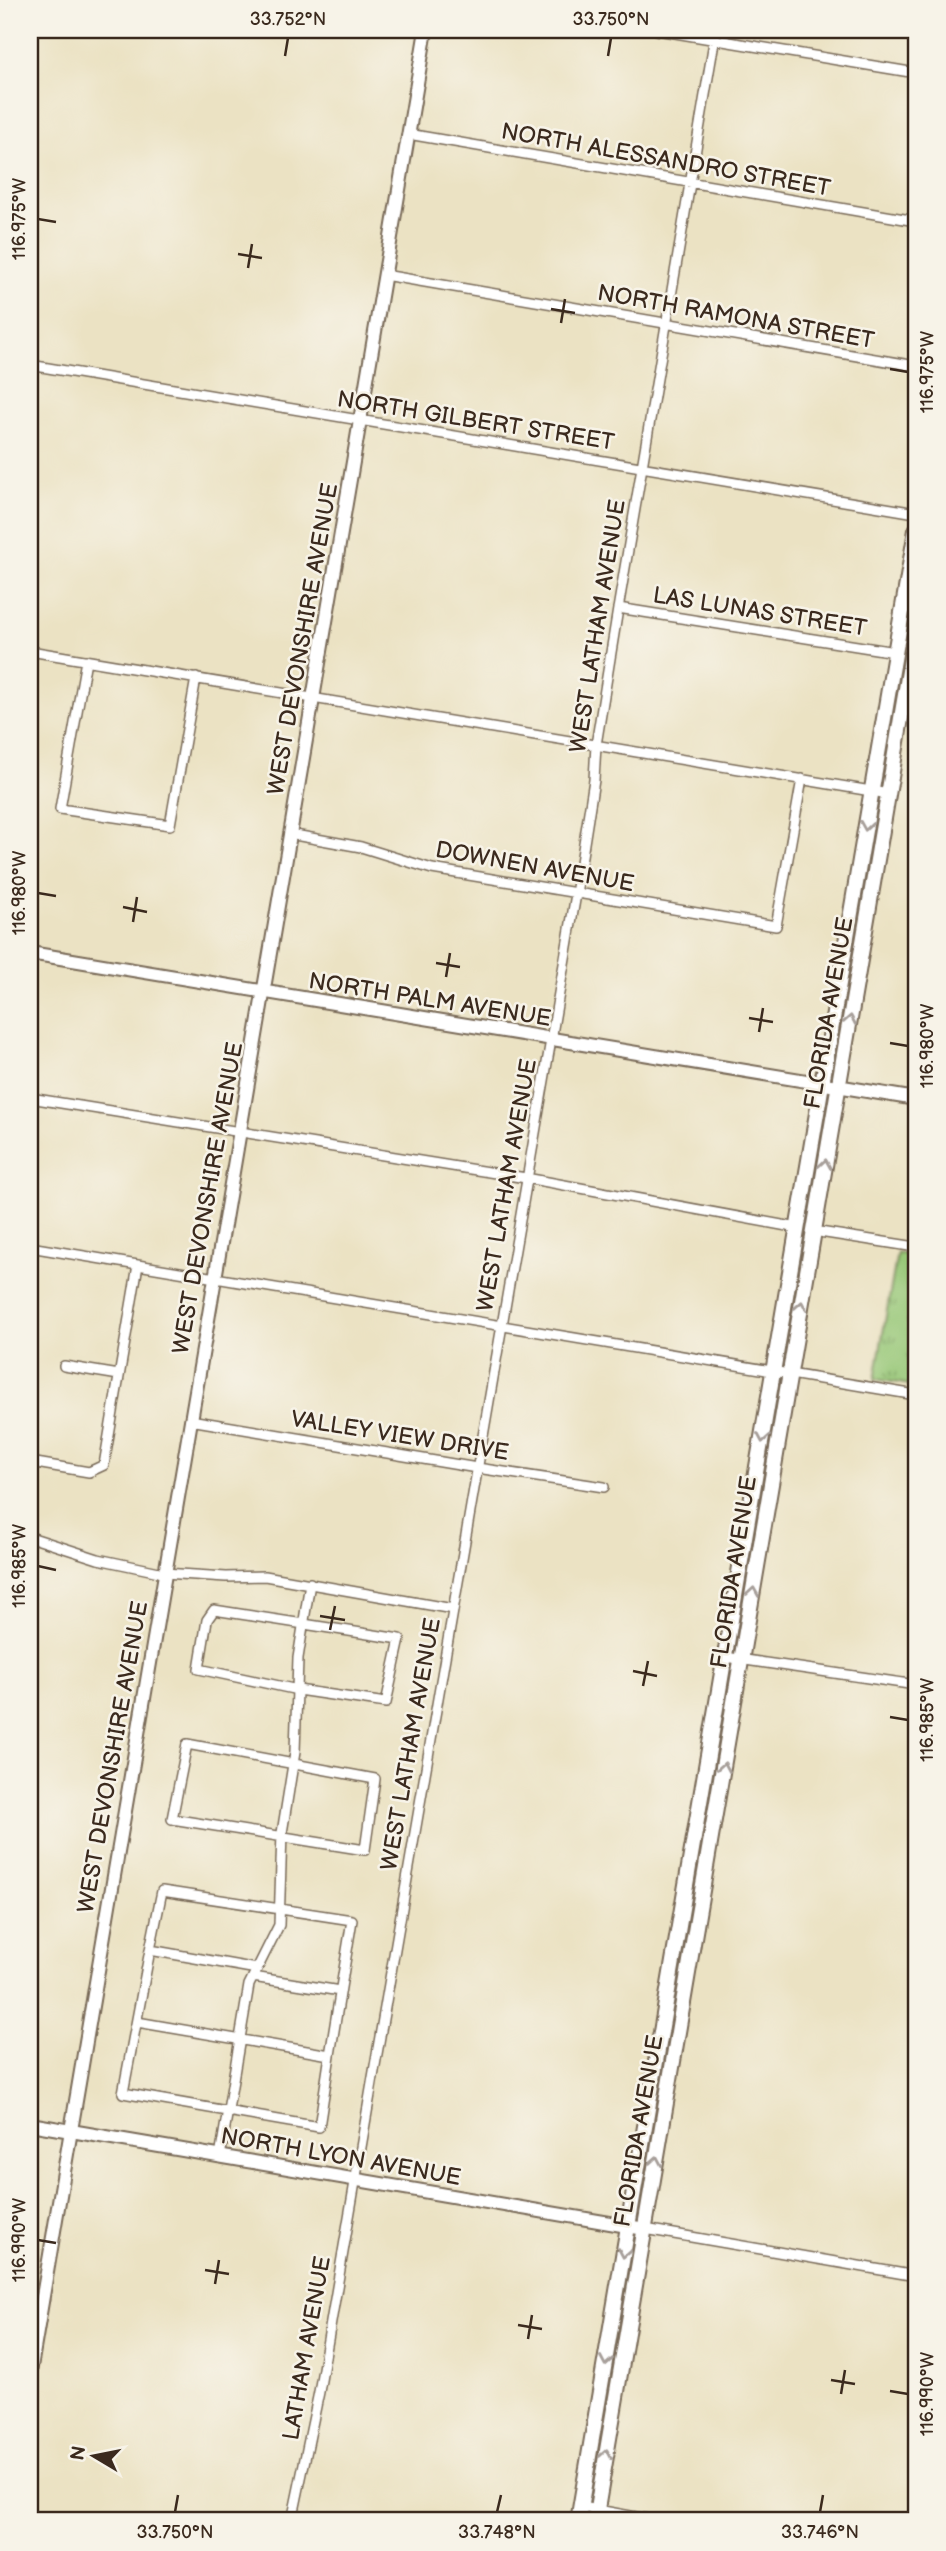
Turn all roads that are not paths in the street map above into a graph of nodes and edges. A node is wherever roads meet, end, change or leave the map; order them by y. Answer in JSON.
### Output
{"nodes":[{"id":1,"x":426,"y":30,"type":"edge"},
{"id":2,"x":657,"y":30,"type":"edge"},
{"id":3,"x":715,"y":35,"type":"edge"},
{"id":4,"x":916,"y":73,"type":"edge"},
{"id":5,"x":408,"y":134,"type":"junction"},
{"id":6,"x":691,"y":182,"type":"junction"},
{"id":7,"x":916,"y":221,"type":"edge"},
{"id":8,"x":384,"y":275,"type":"junction"},
{"id":9,"x":666,"y":323,"type":"junction"},
{"id":10,"x":30,"y":365,"type":"edge"},
{"id":11,"x":916,"y":366,"type":"edge"},
{"id":12,"x":360,"y":420,"type":"junction"},
{"id":13,"x":641,"y":467,"type":"junction"},
{"id":14,"x":916,"y":513,"type":"edge"},
{"id":15,"x":916,"y":530,"type":"edge"},
{"id":16,"x":618,"y":608,"type":"junction"},
{"id":17,"x":916,"y":630,"type":"edge"},
{"id":18,"x":30,"y":651,"type":"edge"},
{"id":19,"x":895,"y":652,"type":"junction"},
{"id":20,"x":86,"y":660,"type":"junction"},
{"id":21,"x":195,"y":678,"type":"junction"},
{"id":22,"x":314,"y":698,"type":"junction"},
{"id":23,"x":900,"y":729,"type":"junction"},
{"id":24,"x":596,"y":745,"type":"junction"},
{"id":25,"x":802,"y":779,"type":"junction"},
{"id":26,"x":872,"y":791,"type":"junction"},
{"id":27,"x":889,"y":794,"type":"junction"},
{"id":28,"x":289,"y":834,"type":"junction"},
{"id":29,"x":576,"y":894,"type":"junction"},
{"id":30,"x":30,"y":953,"type":"edge"},
{"id":31,"x":263,"y":992,"type":"junction"},
{"id":32,"x":550,"y":1041,"type":"junction"},
{"id":33,"x":823,"y":1084,"type":"junction"},
{"id":34,"x":839,"y":1087,"type":"junction"},
{"id":35,"x":30,"y":1098,"type":"edge"},
{"id":36,"x":916,"y":1099,"type":"edge"},
{"id":37,"x":239,"y":1130,"type":"junction"},
{"id":38,"x":526,"y":1178,"type":"junction"},
{"id":39,"x":798,"y":1228,"type":"junction"},
{"id":40,"x":813,"y":1231,"type":"junction"},
{"id":41,"x":30,"y":1247,"type":"edge"},
{"id":42,"x":916,"y":1247,"type":"edge"},
{"id":43,"x":138,"y":1265,"type":"junction"},
{"id":44,"x":214,"y":1278,"type":"junction"},
{"id":45,"x":500,"y":1326,"type":"junction"},
{"id":46,"x":64,"y":1366,"type":"dead end"},
{"id":47,"x":774,"y":1371,"type":"junction"},
{"id":48,"x":789,"y":1374,"type":"junction"},
{"id":49,"x":119,"y":1375,"type":"junction"},
{"id":50,"x":916,"y":1395,"type":"edge"},
{"id":51,"x":190,"y":1420,"type":"junction"},
{"id":52,"x":30,"y":1462,"type":"edge"},
{"id":53,"x":477,"y":1468,"type":"junction"},
{"id":54,"x":604,"y":1487,"type":"dead end"},
{"id":55,"x":30,"y":1537,"type":"edge"},
{"id":56,"x":164,"y":1573,"type":"junction"},
{"id":57,"x":310,"y":1583,"type":"junction"},
{"id":58,"x":453,"y":1609,"type":"junction"},
{"id":59,"x":304,"y":1623,"type":"junction"},
{"id":60,"x":725,"y":1657,"type":"junction"},
{"id":61,"x":742,"y":1659,"type":"junction"},
{"id":62,"x":916,"y":1685,"type":"edge"},
{"id":63,"x":298,"y":1690,"type":"junction"},
{"id":64,"x":293,"y":1764,"type":"junction"},
{"id":65,"x":282,"y":1838,"type":"junction"},
{"id":66,"x":693,"y":1846,"type":"junction"},
{"id":67,"x":279,"y":1910,"type":"junction"},
{"id":68,"x":150,"y":1950,"type":"junction"},
{"id":69,"x":255,"y":1973,"type":"junction"},
{"id":70,"x":340,"y":1991,"type":"junction"},
{"id":71,"x":684,"y":1999,"type":"junction"},
{"id":72,"x":137,"y":2022,"type":"junction"},
{"id":73,"x":240,"y":2041,"type":"junction"},
{"id":74,"x":330,"y":2055,"type":"junction"},
{"id":75,"x":227,"y":2111,"type":"junction"},
{"id":76,"x":30,"y":2124,"type":"edge"},
{"id":77,"x":69,"y":2131,"type":"junction"},
{"id":78,"x":220,"y":2157,"type":"junction"},
{"id":79,"x":355,"y":2180,"type":"junction"},
{"id":80,"x":629,"y":2226,"type":"junction"},
{"id":81,"x":645,"y":2228,"type":"junction"},
{"id":82,"x":916,"y":2276,"type":"edge"},
{"id":83,"x":35,"y":2312,"type":"edge"},
{"id":84,"x":30,"y":2372,"type":"edge"},
{"id":85,"x":579,"y":2514,"type":"edge"},
{"id":86,"x":596,"y":2516,"type":"edge"},
{"id":87,"x":292,"y":2521,"type":"edge"},
{"id":88,"x":658,"y":2521,"type":"edge"}],
"edges":[{"from":1,"to":5,"type":"street","name":"WEST DEVONSHIRE AVENUE"},
{"from":2,"to":3,"type":"street"},
{"from":3,"to":4,"type":"street"},
{"from":3,"to":6,"type":"street","name":"WEST LATHAM AVENUE"},
{"from":5,"to":6,"type":"street","name":"NORTH ALESSANDRO STREET"},
{"from":5,"to":8,"type":"street","name":"WEST DEVONSHIRE AVENUE"},
{"from":6,"to":7,"type":"street","name":"NORTH ALESSANDRO STREET"},
{"from":6,"to":9,"type":"street","name":"WEST LATHAM AVENUE"},
{"from":8,"to":9,"type":"street","name":"NORTH RAMONA STREET"},
{"from":8,"to":12,"type":"street","name":"WEST DEVONSHIRE AVENUE"},
{"from":9,"to":11,"type":"street","name":"NORTH RAMONA STREET"},
{"from":9,"to":13,"type":"street","name":"WEST LATHAM AVENUE"},
{"from":10,"to":12,"type":"street","name":"NORTH GILBERT STREET"},
{"from":12,"to":13,"type":"street","name":"NORTH GILBERT STREET"},
{"from":12,"to":22,"type":"street","name":"WEST DEVONSHIRE AVENUE"},
{"from":13,"to":14,"type":"street","name":"NORTH GILBERT STREET"},
{"from":13,"to":16,"type":"street","name":"WEST LATHAM AVENUE"},
{"from":15,"to":19,"type":"main road","name":"FLORIDA AVENUE"},
{"from":16,"to":19,"type":"street","name":"LAS LUNAS STREET"},
{"from":16,"to":24,"type":"street","name":"WEST LATHAM AVENUE"},
{"from":17,"to":23,"type":"main road","name":"FLORIDA AVENUE"},
{"from":18,"to":20,"type":"street"},
{"from":19,"to":23,"type":"main road"},
{"from":19,"to":26,"type":"main road","name":"FLORIDA AVENUE"},
{"from":20,"to":21,"type":"street"},
{"from":20,"to":21,"type":"street"},
{"from":21,"to":22,"type":"street"},
{"from":22,"to":24,"type":"street"},
{"from":22,"to":28,"type":"street","name":"WEST DEVONSHIRE AVENUE"},
{"from":23,"to":27,"type":"main road","name":"FLORIDA AVENUE"},
{"from":24,"to":25,"type":"street"},
{"from":24,"to":29,"type":"street","name":"WEST LATHAM AVENUE"},
{"from":25,"to":26,"type":"street"},
{"from":25,"to":29,"type":"street","name":"DOWNEN AVENUE"},
{"from":26,"to":27,"type":"street"},
{"from":26,"to":33,"type":"main road","name":"FLORIDA AVENUE","one_way":true},
{"from":34,"to":27,"type":"main road","name":"FLORIDA AVENUE","one_way":true},
{"from":28,"to":29,"type":"street","name":"DOWNEN AVENUE"},
{"from":28,"to":31,"type":"street","name":"WEST DEVONSHIRE AVENUE"},
{"from":29,"to":32,"type":"street","name":"WEST LATHAM AVENUE"},
{"from":30,"to":31,"type":"street","name":"NORTH PALM AVENUE"},
{"from":31,"to":32,"type":"street","name":"NORTH PALM AVENUE"},
{"from":31,"to":37,"type":"street","name":"WEST DEVONSHIRE AVENUE"},
{"from":32,"to":33,"type":"street","name":"NORTH PALM AVENUE"},
{"from":32,"to":38,"type":"street","name":"WEST LATHAM AVENUE"},
{"from":33,"to":34,"type":"street","name":"NORTH PALM AVENUE"},
{"from":33,"to":39,"type":"main road","name":"FLORIDA AVENUE"},
{"from":34,"to":36,"type":"street","name":"NORTH PALM AVENUE"},
{"from":40,"to":34,"type":"main road","name":"FLORIDA AVENUE","one_way":true},
{"from":35,"to":37,"type":"street"},
{"from":37,"to":38,"type":"street"},
{"from":37,"to":44,"type":"street","name":"WEST DEVONSHIRE AVENUE"},
{"from":38,"to":39,"type":"street"},
{"from":38,"to":45,"type":"street","name":"WEST LATHAM AVENUE"},
{"from":39,"to":47,"type":"main road","name":"FLORIDA AVENUE"},
{"from":40,"to":42,"type":"street"},
{"from":48,"to":40,"type":"main road","name":"FLORIDA AVENUE","one_way":true},
{"from":41,"to":43,"type":"street"},
{"from":43,"to":44,"type":"street"},
{"from":43,"to":49,"type":"street"},
{"from":44,"to":45,"type":"street"},
{"from":44,"to":51,"type":"street","name":"WEST DEVONSHIRE AVENUE"},
{"from":45,"to":47,"type":"street"},
{"from":45,"to":53,"type":"street","name":"WEST LATHAM AVENUE"},
{"from":46,"to":49,"type":"street"},
{"from":47,"to":48,"type":"street"},
{"from":47,"to":60,"type":"main road","name":"FLORIDA AVENUE","one_way":true},
{"from":48,"to":50,"type":"street"},
{"from":61,"to":48,"type":"main road","name":"FLORIDA AVENUE","one_way":true},
{"from":49,"to":52,"type":"street"},
{"from":51,"to":53,"type":"street","name":"VALLEY VIEW DRIVE"},
{"from":51,"to":56,"type":"street","name":"WEST DEVONSHIRE AVENUE"},
{"from":53,"to":54,"type":"street","name":"VALLEY VIEW DRIVE"},
{"from":53,"to":58,"type":"street","name":"WEST LATHAM AVENUE"},
{"from":55,"to":56,"type":"street"},
{"from":56,"to":57,"type":"street"},
{"from":56,"to":77,"type":"street","name":"WEST DEVONSHIRE AVENUE"},
{"from":57,"to":58,"type":"street"},
{"from":57,"to":59,"type":"street"},
{"from":58,"to":79,"type":"street","name":"WEST LATHAM AVENUE"},
{"from":59,"to":63,"type":"street"},
{"from":59,"to":63,"type":"street"},
{"from":59,"to":63,"type":"street"},
{"from":60,"to":61,"type":"street"},
{"from":60,"to":66,"type":"main road","name":"FLORIDA AVENUE"},
{"from":61,"to":62,"type":"street"},
{"from":71,"to":61,"type":"main road","name":"FLORIDA AVENUE","one_way":true},
{"from":63,"to":64,"type":"street"},
{"from":64,"to":65,"type":"street"},
{"from":64,"to":65,"type":"street"},
{"from":64,"to":65,"type":"street"},
{"from":65,"to":67,"type":"street"},
{"from":66,"to":71,"type":"main road"},
{"from":66,"to":80,"type":"main road","name":"FLORIDA AVENUE"},
{"from":67,"to":68,"type":"street"},
{"from":67,"to":69,"type":"street"},
{"from":67,"to":70,"type":"street"},
{"from":68,"to":69,"type":"street"},
{"from":68,"to":72,"type":"street"},
{"from":69,"to":70,"type":"street"},
{"from":69,"to":73,"type":"street"},
{"from":70,"to":74,"type":"street"},
{"from":81,"to":71,"type":"main road","name":"FLORIDA AVENUE","one_way":true},
{"from":72,"to":73,"type":"street"},
{"from":72,"to":75,"type":"street"},
{"from":73,"to":74,"type":"street"},
{"from":73,"to":75,"type":"street"},
{"from":74,"to":75,"type":"street"},
{"from":75,"to":78,"type":"street"},
{"from":76,"to":77,"type":"street","name":"NORTH LYON AVENUE"},
{"from":77,"to":78,"type":"street","name":"NORTH LYON AVENUE"},
{"from":77,"to":83,"type":"street","name":"WEST DEVONSHIRE AVENUE"},
{"from":78,"to":79,"type":"street","name":"NORTH LYON AVENUE"},
{"from":79,"to":80,"type":"street","name":"NORTH LYON AVENUE"},
{"from":79,"to":87,"type":"street","name":"LATHAM AVENUE"},
{"from":80,"to":81,"type":"street","name":"NORTH LYON AVENUE"},
{"from":80,"to":85,"type":"main road","name":"FLORIDA AVENUE","one_way":true},
{"from":81,"to":82,"type":"street"},
{"from":86,"to":81,"type":"main road","name":"FLORIDA AVENUE","one_way":true},
{"from":83,"to":84,"type":"street","name":"WEST DEVONSHIRE AVENUE"},
{"from":85,"to":86,"type":"street"},
{"from":86,"to":88,"type":"street"}]}
